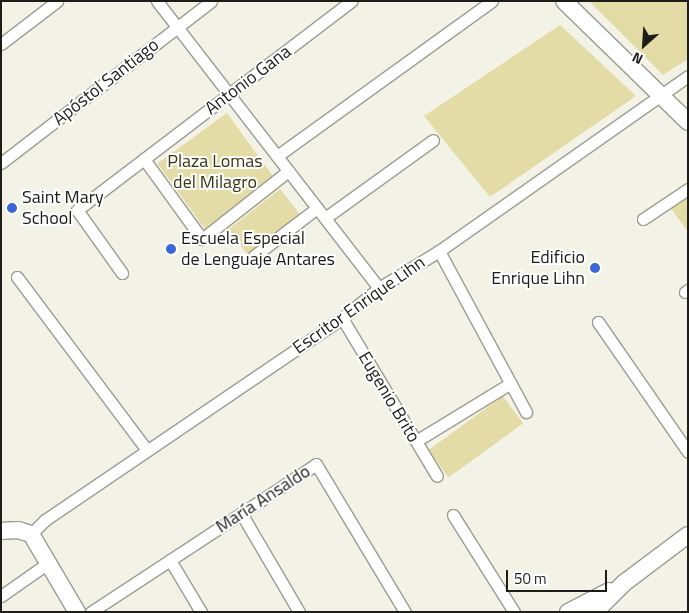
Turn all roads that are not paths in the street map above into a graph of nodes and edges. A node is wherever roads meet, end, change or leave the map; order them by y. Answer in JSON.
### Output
{"nodes":[{"id":1,"x":57,"y":1,"type":"edge"},
{"id":2,"x":157,"y":1,"type":"edge"},
{"id":3,"x":211,"y":1,"type":"edge"},
{"id":4,"x":351,"y":1,"type":"edge"},
{"id":5,"x":492,"y":1,"type":"edge"},
{"id":6,"x":564,"y":1,"type":"edge"},
{"id":7,"x":177,"y":28,"type":"junction"},
{"id":8,"x":1,"y":44,"type":"edge"},
{"id":9,"x":688,"y":76,"type":"edge"},
{"id":10,"x":229,"y":95,"type":"junction"},
{"id":11,"x":659,"y":96,"type":"junction"},
{"id":12,"x":688,"y":122,"type":"edge"},
{"id":13,"x":433,"y":140,"type":"dead end"},
{"id":14,"x":277,"y":156,"type":"junction"},
{"id":15,"x":144,"y":159,"type":"junction"},
{"id":16,"x":1,"y":163,"type":"edge"},
{"id":17,"x":288,"y":171,"type":"junction"},
{"id":18,"x":688,"y":189,"type":"edge"},
{"id":19,"x":317,"y":208,"type":"junction"},
{"id":20,"x":325,"y":218,"type":"junction"},
{"id":21,"x":643,"y":219,"type":"dead end"},
{"id":22,"x":439,"y":251,"type":"junction"},
{"id":23,"x":254,"y":256,"type":"dead end"},
{"id":24,"x":122,"y":273,"type":"dead end"},
{"id":25,"x":17,"y":277,"type":"dead end"},
{"id":26,"x":379,"y":288,"type":"junction"},
{"id":27,"x":342,"y":318,"type":"junction"},
{"id":28,"x":598,"y":322,"type":"dead end"},
{"id":29,"x":511,"y":384,"type":"junction"},
{"id":30,"x":526,"y":412,"type":"dead end"},
{"id":31,"x":416,"y":441,"type":"junction"},
{"id":32,"x":147,"y":450,"type":"junction"},
{"id":33,"x":688,"y":452,"type":"edge"},
{"id":34,"x":436,"y":476,"type":"dead end"},
{"id":35,"x":241,"y":513,"type":"junction"},
{"id":36,"x":453,"y":515,"type":"dead end"},
{"id":37,"x":1,"y":531,"type":"edge"},
{"id":38,"x":32,"y":534,"type":"junction"},
{"id":39,"x":688,"y":535,"type":"edge"},
{"id":40,"x":170,"y":560,"type":"junction"},
{"id":41,"x":48,"y":563,"type":"junction"},
{"id":42,"x":624,"y":583,"type":"junction"},
{"id":43,"x":1,"y":596,"type":"edge"},
{"id":44,"x":403,"y":611,"type":"edge"},
{"id":45,"x":77,"y":612,"type":"edge"},
{"id":46,"x":91,"y":612,"type":"edge"},
{"id":47,"x":201,"y":612,"type":"edge"},
{"id":48,"x":299,"y":612,"type":"edge"},
{"id":49,"x":514,"y":612,"type":"edge"},
{"id":50,"x":568,"y":612,"type":"edge"},
{"id":51,"x":595,"y":612,"type":"edge"}],
"edges":[{"from":1,"to":8,"type":"street"},
{"from":2,"to":7,"type":"street"},
{"from":3,"to":7,"type":"street","name":"Apóstol Santiago"},
{"from":4,"to":10,"type":"street","name":"Antonio Gana"},
{"from":5,"to":14,"type":"street"},
{"from":6,"to":11,"type":"street"},
{"from":7,"to":10,"type":"street"},
{"from":7,"to":16,"type":"street","name":"Apóstol Santiago"},
{"from":9,"to":11,"type":"street","name":"Escritor Enrique Lihn"},
{"from":10,"to":14,"type":"street"},
{"from":10,"to":15,"type":"street","name":"Antonio Gana"},
{"from":11,"to":12,"type":"street"},
{"from":11,"to":22,"type":"street","name":"Escritor Enrique Lihn"},
{"from":13,"to":20,"type":"street"},
{"from":14,"to":17,"type":"street"},
{"from":15,"to":17,"type":"street"},
{"from":15,"to":24,"type":"street","name":"Antonio Gana"},
{"from":17,"to":19,"type":"street"},
{"from":18,"to":21,"type":"street"},
{"from":19,"to":20,"type":"street"},
{"from":19,"to":23,"type":"street"},
{"from":20,"to":26,"type":"street"},
{"from":22,"to":26,"type":"street","name":"Escritor Enrique Lihn"},
{"from":22,"to":29,"type":"street"},
{"from":25,"to":32,"type":"street"},
{"from":26,"to":27,"type":"street","name":"Escritor Enrique Lihn"},
{"from":27,"to":31,"type":"street","name":"Eugenio Brito"},
{"from":27,"to":32,"type":"street","name":"Escritor Enrique Lihn"},
{"from":28,"to":33,"type":"street"},
{"from":29,"to":30,"type":"street"},
{"from":29,"to":31,"type":"street"},
{"from":31,"to":34,"type":"street","name":"Eugenio Brito"},
{"from":32,"to":38,"type":"street","name":"Escritor Enrique Lihn"},
{"from":35,"to":40,"type":"street","name":"María Ansaldo"},
{"from":35,"to":44,"type":"street","name":"María Ansaldo"},
{"from":35,"to":48,"type":"street"},
{"from":36,"to":49,"type":"street"},
{"from":37,"to":38,"type":"street"},
{"from":38,"to":41,"type":"street"},
{"from":39,"to":42,"type":"street"},
{"from":40,"to":46,"type":"street","name":"María Ansaldo"},
{"from":40,"to":47,"type":"street"},
{"from":41,"to":43,"type":"street"},
{"from":41,"to":45,"type":"street"},
{"from":42,"to":50,"type":"street"},
{"from":42,"to":51,"type":"street"}]}
